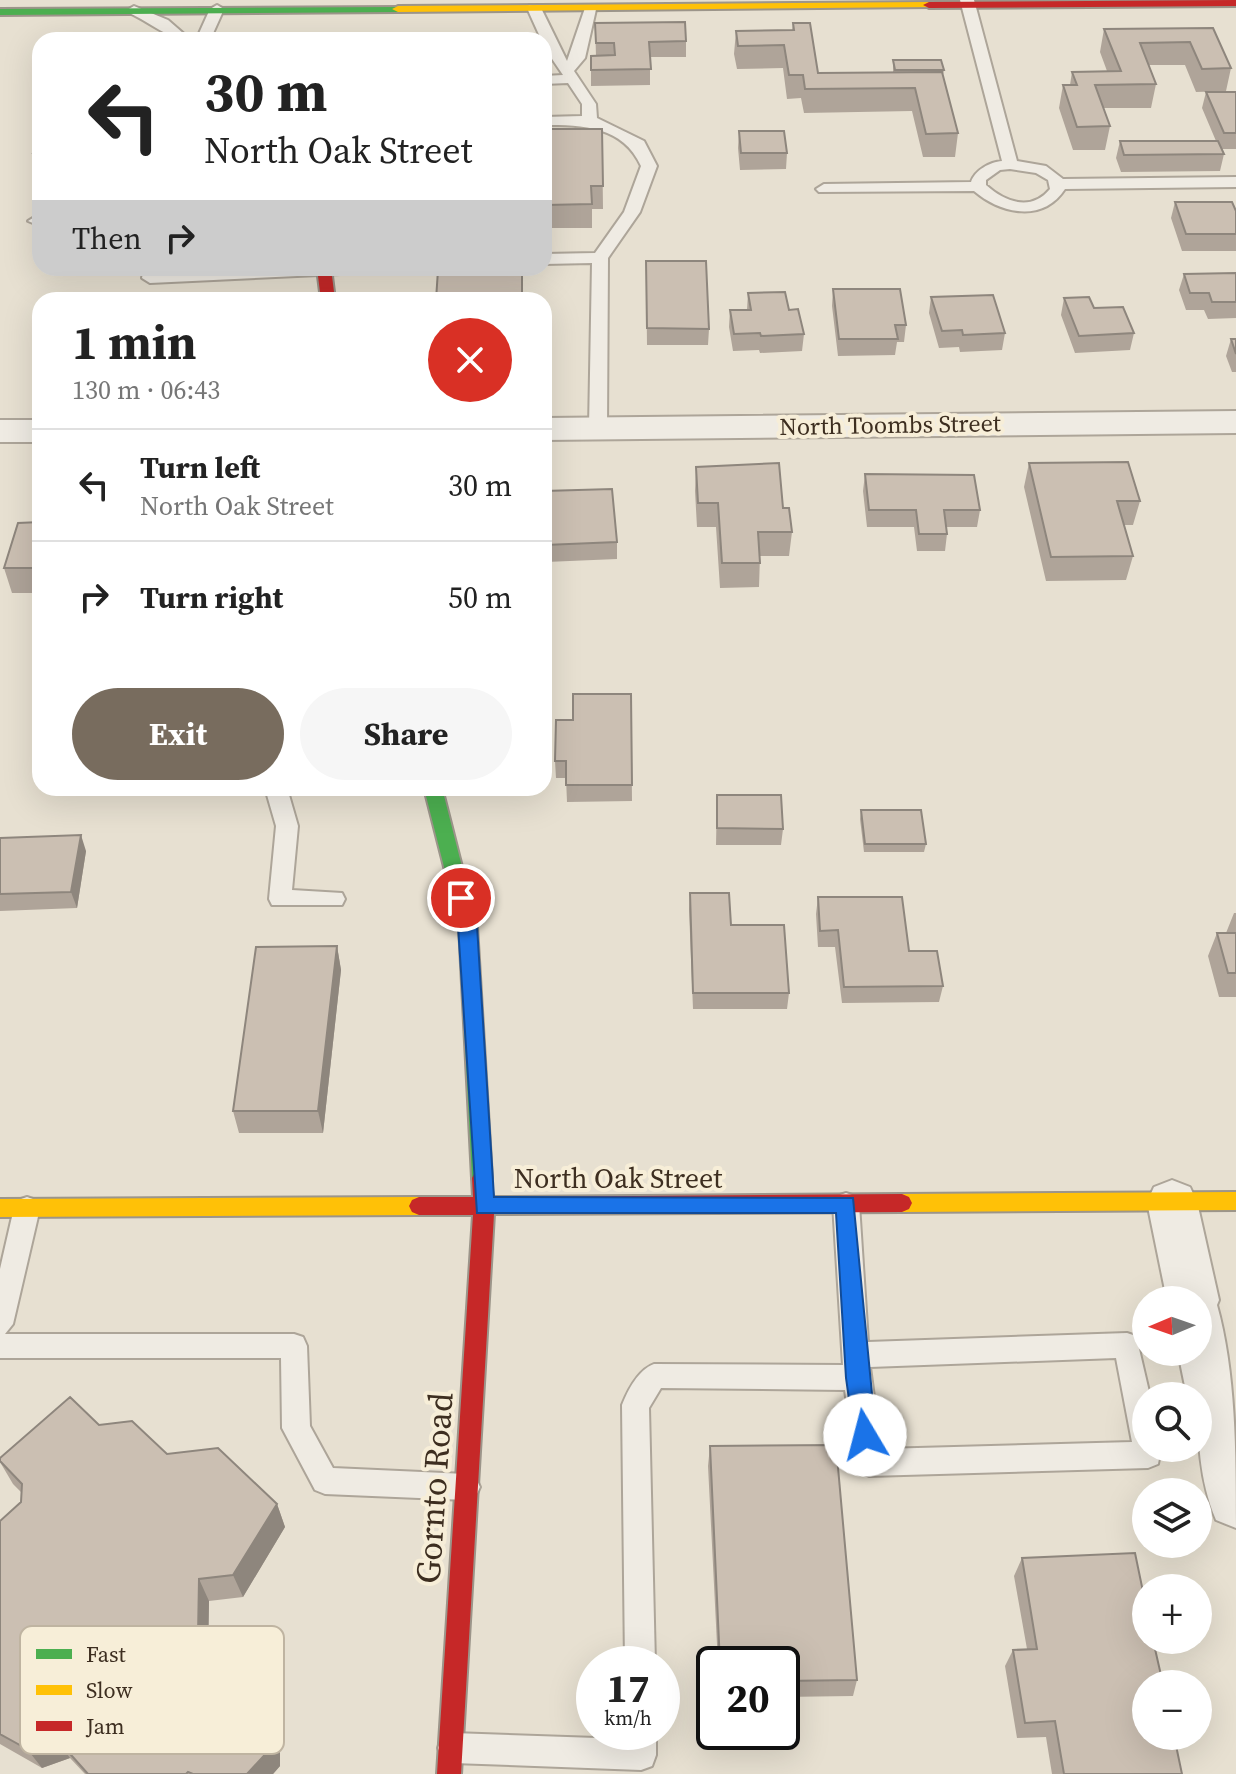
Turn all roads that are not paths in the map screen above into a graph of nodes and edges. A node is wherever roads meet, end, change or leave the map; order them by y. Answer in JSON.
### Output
{"nodes":[{"id":1,"x":552,"y":0,"type":"edge"},
{"id":2,"x":968,"y":2,"type":"edge"},
{"id":3,"x":832,"y":3,"type":"edge"},
{"id":4,"x":868,"y":3,"type":"edge"},
{"id":5,"x":1236,"y":3,"type":"edge"},
{"id":6,"x":418,"y":5,"type":"edge"},
{"id":7,"x":534,"y":8,"type":"junction"},
{"id":8,"x":584,"y":8,"type":"junction"},
{"id":9,"x":217,"y":9,"type":"junction"},
{"id":10,"x":134,"y":10,"type":"junction"},
{"id":11,"x":0,"y":12,"type":"edge"},
{"id":12,"x":400,"y":30,"type":"dead end"},
{"id":13,"x":174,"y":32,"type":"edge"},
{"id":14,"x":207,"y":32,"type":"edge"},
{"id":15,"x":542,"y":32,"type":"edge"},
{"id":16,"x":552,"y":55,"type":"edge"},
{"id":17,"x":569,"y":75,"type":"junction"},
{"id":18,"x":552,"y":78,"type":"edge"},
{"id":19,"x":590,"y":120,"type":"junction"},
{"id":20,"x":552,"y":121,"type":"edge"},
{"id":21,"x":1010,"y":164,"type":"junction"},
{"id":22,"x":1236,"y":182,"type":"edge"},
{"id":23,"x":1059,"y":184,"type":"junction"},
{"id":24,"x":978,"y":186,"type":"junction"},
{"id":25,"x":824,"y":189,"type":"dead end"},
{"id":26,"x":600,"y":258,"type":"junction"},
{"id":27,"x":552,"y":259,"type":"edge"},
{"id":28,"x":150,"y":276,"type":"edge"},
{"id":29,"x":189,"y":276,"type":"edge"},
{"id":30,"x":1236,"y":422,"type":"edge"},
{"id":31,"x":598,"y":428,"type":"junction"},
{"id":32,"x":552,"y":429,"type":"edge"},
{"id":33,"x":0,"y":431,"type":"edge"},
{"id":34,"x":32,"y":431,"type":"edge"},
{"id":35,"x":278,"y":796,"type":"edge"},
{"id":36,"x":435,"y":796,"type":"edge"},
{"id":37,"x":334,"y":899,"type":"dead end"},
{"id":38,"x":1236,"y":1201,"type":"edge"},
{"id":39,"x":1172,"y":1202,"type":"junction"},
{"id":40,"x":846,"y":1204,"type":"junction"},
{"id":41,"x":484,"y":1207,"type":"junction"},
{"id":42,"x":0,"y":1208,"type":"edge"},
{"id":43,"x":27,"y":1208,"type":"junction"},
{"id":44,"x":1190,"y":1286,"type":"edge"},
{"id":45,"x":0,"y":1324,"type":"edge"},
{"id":46,"x":0,"y":1346,"type":"edge"},
{"id":47,"x":857,"y":1366,"type":"junction"},
{"id":48,"x":1207,"y":1366,"type":"edge"},
{"id":49,"x":1134,"y":1382,"type":"edge"},
{"id":50,"x":1132,"y":1455,"type":"edge"},
{"id":51,"x":466,"y":1487,"type":"junction"},
{"id":52,"x":1236,"y":1501,"type":"edge"},
{"id":53,"x":640,"y":1646,"type":"edge"},
{"id":54,"x":641,"y":1750,"type":"edge"},
{"id":55,"x":450,"y":1761,"type":"edge"}],
"edges":[{"from":1,"to":8,"type":"main road"},
{"from":2,"to":4,"type":"main road"},
{"from":2,"to":5,"type":"main road"},
{"from":2,"to":21,"type":"lane"},
{"from":3,"to":4,"type":"main road"},
{"from":3,"to":8,"type":"main road"},
{"from":6,"to":7,"type":"main road"},
{"from":6,"to":9,"type":"main road"},
{"from":6,"to":12,"type":"main road"},
{"from":7,"to":8,"type":"main road"},
{"from":7,"to":15,"type":"lane"},
{"from":8,"to":17,"type":"lane"},
{"from":9,"to":10,"type":"main road"},
{"from":9,"to":14,"type":"lane"},
{"from":10,"to":11,"type":"main road"},
{"from":10,"to":13,"type":"lane"},
{"from":16,"to":17,"type":"lane"},
{"from":17,"to":18,"type":"lane"},
{"from":17,"to":19,"type":"lane"},
{"from":19,"to":20,"type":"lane"},
{"from":19,"to":26,"type":"lane"},
{"from":21,"to":23,"type":"lane"},
{"from":21,"to":24,"type":"lane"},
{"from":22,"to":23,"type":"lane"},
{"from":23,"to":24,"type":"lane"},
{"from":24,"to":25,"type":"lane"},
{"from":26,"to":27,"type":"lane"},
{"from":26,"to":31,"type":"lane"},
{"from":28,"to":29,"type":"lane"},
{"from":30,"to":31,"type":"street","name":"North Toombs Street"},
{"from":31,"to":32,"type":"street","name":"North Toombs Street"},
{"from":33,"to":34,"type":"street"},
{"from":35,"to":37,"type":"lane"},
{"from":36,"to":41,"type":"main road","name":"Gornto Road"},
{"from":38,"to":39,"type":"main road","name":"North Oak Street"},
{"from":39,"to":40,"type":"main road","name":"North Oak Street"},
{"from":39,"to":44,"type":"street"},
{"from":40,"to":41,"type":"main road","name":"North Oak Street"},
{"from":40,"to":47,"type":"lane"},
{"from":41,"to":43,"type":"main road","name":"North Oak Street"},
{"from":41,"to":51,"type":"main road","name":"Gornto Road"},
{"from":42,"to":43,"type":"main road","name":"North Oak Street"},
{"from":43,"to":45,"type":"lane"},
{"from":46,"to":51,"type":"lane"},
{"from":47,"to":49,"type":"lane"},
{"from":47,"to":50,"type":"lane"},
{"from":47,"to":53,"type":"lane"},
{"from":48,"to":52,"type":"street"},
{"from":51,"to":55,"type":"main road","name":"Gornto Road"},
{"from":54,"to":55,"type":"lane"}]}
